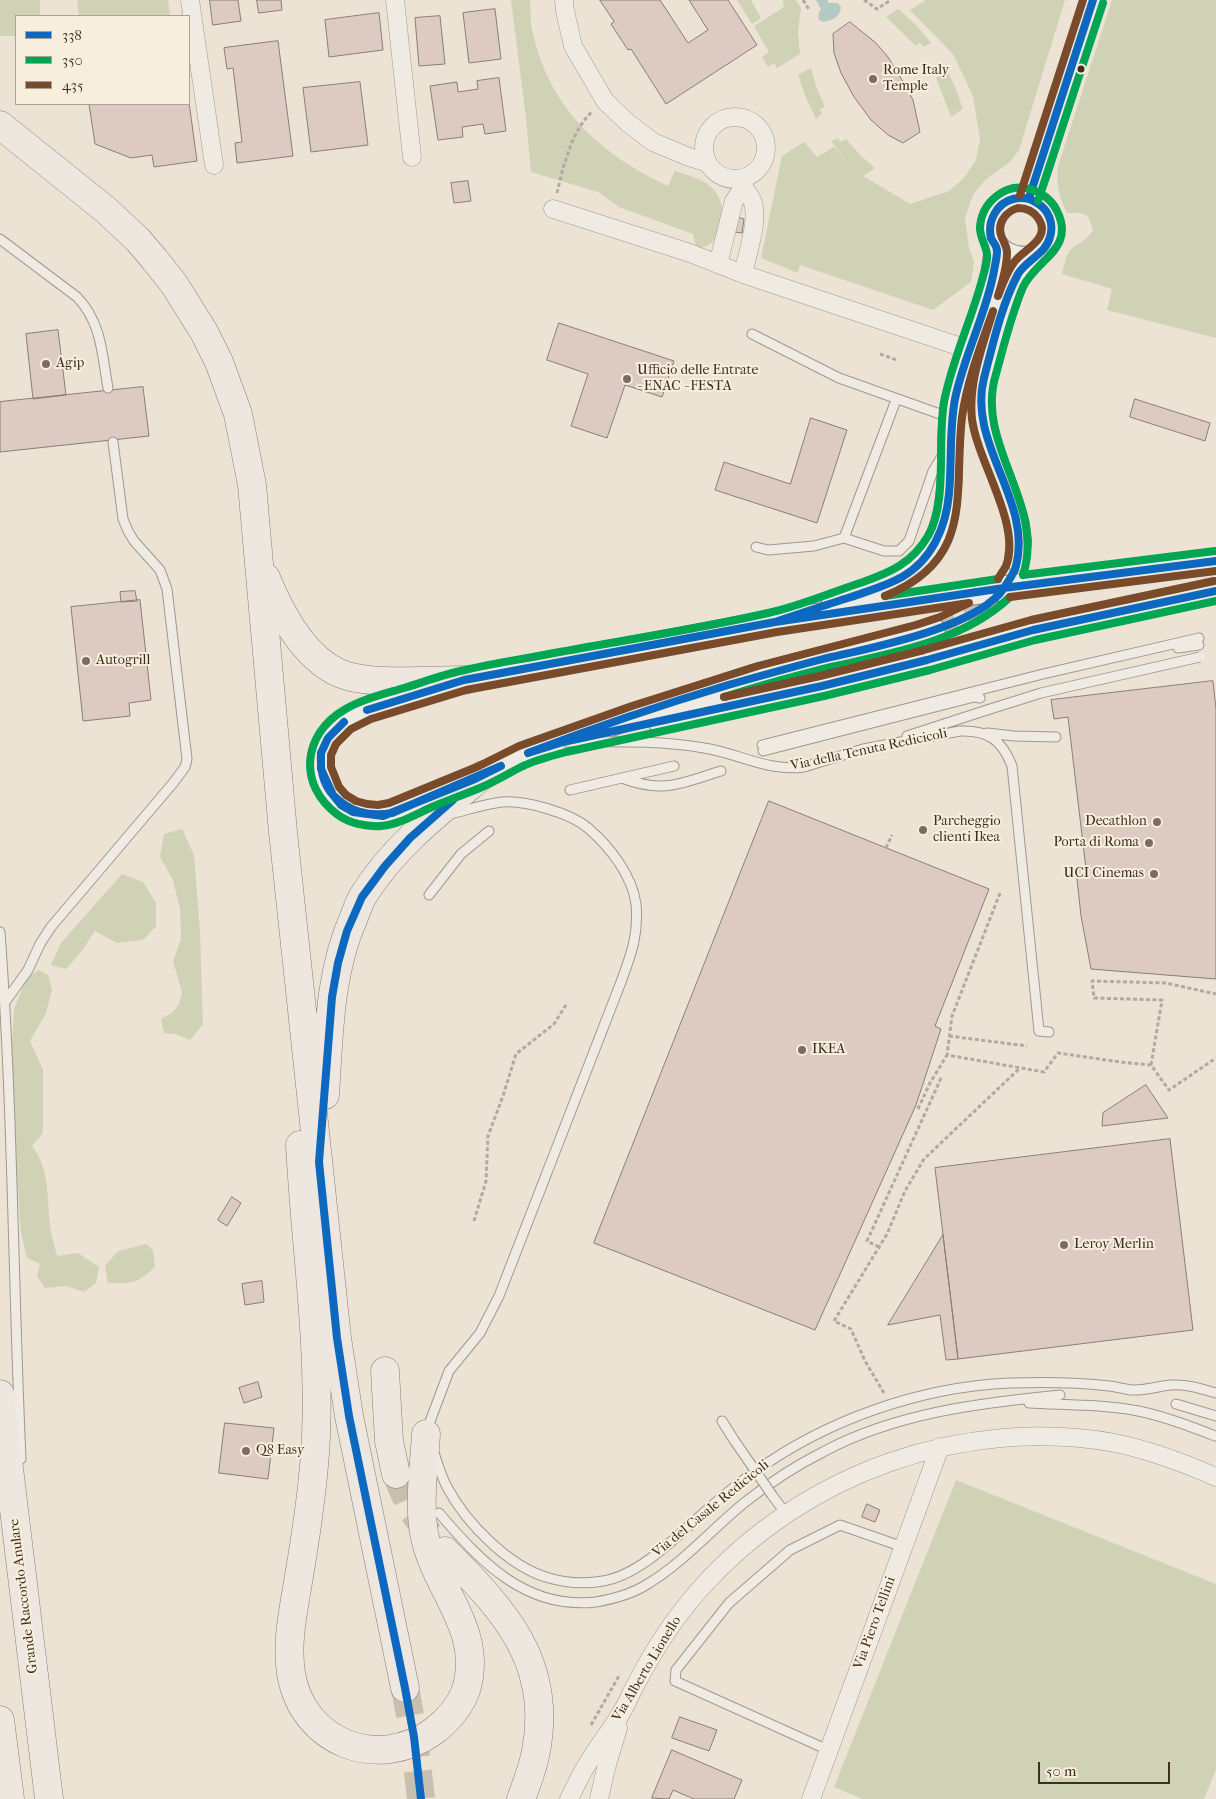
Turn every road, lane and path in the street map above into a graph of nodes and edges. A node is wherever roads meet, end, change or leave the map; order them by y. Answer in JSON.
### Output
{"nodes":[{"id":1,"x":190,"y":0,"type":"edge"},
{"id":2,"x":395,"y":0,"type":"edge"},
{"id":3,"x":564,"y":0,"type":"edge"},
{"id":4,"x":802,"y":0,"type":"edge"},
{"id":5,"x":864,"y":0,"type":"edge"},
{"id":6,"x":891,"y":0,"type":"edge"},
{"id":7,"x":1093,"y":0,"type":"edge"},
{"id":8,"x":810,"y":11,"type":"dead end"},
{"id":9,"x":605,"y":101,"type":"junction"},
{"id":10,"x":0,"y":125,"type":"edge"},
{"id":11,"x":0,"y":149,"type":"edge"},
{"id":12,"x":412,"y":157,"type":"dead end"},
{"id":13,"x":708,"y":163,"type":"junction"},
{"id":14,"x":214,"y":164,"type":"dead end"},
{"id":15,"x":744,"y":182,"type":"junction"},
{"id":16,"x":1029,"y":198,"type":"junction"},
{"id":17,"x":553,"y":209,"type":"joint"},
{"id":18,"x":106,"y":210,"type":"junction"},
{"id":19,"x":0,"y":240,"type":"edge"},
{"id":20,"x":997,"y":248,"type":"junction"},
{"id":21,"x":1032,"y":258,"type":"junction"},
{"id":22,"x":718,"y":264,"type":"junction"},
{"id":23,"x":744,"y":274,"type":"junction"},
{"id":24,"x":752,"y":334,"type":"dead end"},
{"id":25,"x":970,"y":350,"type":"junction"},
{"id":26,"x":880,"y":354,"type":"dead end"},
{"id":27,"x":897,"y":360,"type":"dead end"},
{"id":28,"x":108,"y":388,"type":"dead end"},
{"id":29,"x":896,"y":400,"type":"junction"},
{"id":30,"x":952,"y":418,"type":"junction"},
{"id":31,"x":114,"y":442,"type":"dead end"},
{"id":32,"x":950,"y":444,"type":"junction"},
{"id":33,"x":844,"y":538,"type":"junction"},
{"id":34,"x":756,"y":547,"type":"dead end"},
{"id":35,"x":1018,"y":559,"type":"tunnel mouth"},
{"id":36,"x":258,"y":561,"type":"junction"},
{"id":37,"x":1216,"y":561,"type":"edge"},
{"id":38,"x":1216,"y":591,"type":"edge"},
{"id":39,"x":775,"y":622,"type":"junction"},
{"id":40,"x":933,"y":630,"type":"tunnel mouth"},
{"id":41,"x":1199,"y":642,"type":"dead end"},
{"id":42,"x":1200,"y":657,"type":"dead end"},
{"id":43,"x":464,"y":680,"type":"junction"},
{"id":44,"x":980,"y":698,"type":"dead end"},
{"id":45,"x":974,"y":730,"type":"junction"},
{"id":46,"x":1056,"y":737,"type":"dead end"},
{"id":47,"x":563,"y":742,"type":"junction"},
{"id":48,"x":865,"y":749,"type":"junction"},
{"id":49,"x":674,"y":766,"type":"dead end"},
{"id":50,"x":721,"y":771,"type":"dead end"},
{"id":51,"x":483,"y":775,"type":"junction"},
{"id":52,"x":622,"y":778,"type":"junction"},
{"id":53,"x":570,"y":790,"type":"dead end"},
{"id":54,"x":432,"y":817,"type":"junction"},
{"id":55,"x":488,"y":831,"type":"dead end"},
{"id":56,"x":283,"y":832,"type":"junction"},
{"id":57,"x":892,"y":835,"type":"dead end"},
{"id":58,"x":886,"y":848,"type":"dead end"},
{"id":59,"x":1000,"y":893,"type":"dead end"},
{"id":60,"x":429,"y":895,"type":"dead end"},
{"id":61,"x":0,"y":932,"type":"edge"},
{"id":62,"x":1216,"y":994,"type":"edge"},
{"id":63,"x":5,"y":1002,"type":"junction"},
{"id":64,"x":566,"y":1005,"type":"dead end"},
{"id":65,"x":1049,"y":1032,"type":"dead end"},
{"id":66,"x":949,"y":1036,"type":"junction"},
{"id":67,"x":1027,"y":1046,"type":"dead end"},
{"id":68,"x":947,"y":1055,"type":"junction"},
{"id":69,"x":1216,"y":1058,"type":"edge"},
{"id":70,"x":1151,"y":1065,"type":"junction"},
{"id":71,"x":1020,"y":1068,"type":"junction"},
{"id":72,"x":942,"y":1076,"type":"dead end"},
{"id":73,"x":918,"y":1109,"type":"dead end"},
{"id":74,"x":320,"y":1162,"type":"junction"},
{"id":75,"x":474,"y":1222,"type":"dead end"},
{"id":76,"x":879,"y":1248,"type":"junction"},
{"id":77,"x":385,"y":1371,"type":"dead end"},
{"id":78,"x":9,"y":1389,"type":"edge"},
{"id":79,"x":1216,"y":1393,"type":"edge"},
{"id":80,"x":1060,"y":1395,"type":"dead end"},
{"id":81,"x":886,"y":1396,"type":"dead end"},
{"id":82,"x":1008,"y":1401,"type":"junction"},
{"id":83,"x":1176,"y":1404,"type":"dead end"},
{"id":84,"x":1216,"y":1416,"type":"edge"},
{"id":85,"x":722,"y":1422,"type":"dead end"},
{"id":86,"x":426,"y":1434,"type":"junction"},
{"id":87,"x":1216,"y":1436,"type":"edge"},
{"id":88,"x":940,"y":1447,"type":"junction"},
{"id":89,"x":21,"y":1464,"type":"dead end"},
{"id":90,"x":396,"y":1474,"type":"tunnel mouth"},
{"id":91,"x":1216,"y":1476,"type":"edge"},
{"id":92,"x":23,"y":1503,"type":"dead end"},
{"id":93,"x":439,"y":1513,"type":"dead end"},
{"id":94,"x":786,"y":1514,"type":"junction"},
{"id":95,"x":904,"y":1547,"type":"junction"},
{"id":96,"x":445,"y":1552,"type":"tunnel mouth"},
{"id":97,"x":30,"y":1642,"type":"junction"},
{"id":98,"x":406,"y":1688,"type":"tunnel mouth"},
{"id":99,"x":624,"y":1708,"type":"junction"},
{"id":100,"x":0,"y":1720,"type":"edge"},
{"id":101,"x":828,"y":1750,"type":"junction"},
{"id":102,"x":10,"y":1799,"type":"edge"},
{"id":103,"x":49,"y":1799,"type":"edge"},
{"id":104,"x":521,"y":1799,"type":"edge"},
{"id":105,"x":569,"y":1799,"type":"edge"},
{"id":106,"x":599,"y":1799,"type":"edge"},
{"id":107,"x":811,"y":1799,"type":"edge"}],
"edges":[{"from":1,"to":14,"type":"street"},
{"from":2,"to":12,"type":"street"},
{"from":3,"to":9,"type":"street"},
{"from":4,"to":8,"type":"path"},
{"from":5,"to":6,"type":"path"},
{"from":7,"to":16,"type":"main road"},
{"from":9,"to":13,"type":"street"},
{"from":9,"to":17,"type":"path"},
{"from":10,"to":18,"type":"highway"},
{"from":11,"to":18,"type":"highway"},
{"from":13,"to":15,"type":"street"},
{"from":13,"to":15,"type":"street"},
{"from":15,"to":22,"type":"street"},
{"from":15,"to":23,"type":"street"},
{"from":16,"to":20,"type":"main road"},
{"from":16,"to":21,"type":"main road"},
{"from":17,"to":22,"type":"street"},
{"from":18,"to":36,"type":"highway"},
{"from":19,"to":28,"type":"lane"},
{"from":20,"to":21,"type":"main road"},
{"from":20,"to":25,"type":"main road"},
{"from":21,"to":35,"type":"main road"},
{"from":22,"to":23,"type":"street"},
{"from":23,"to":25,"type":"street"},
{"from":24,"to":29,"type":"lane"},
{"from":25,"to":30,"type":"main road"},
{"from":26,"to":27,"type":"path"},
{"from":29,"to":30,"type":"lane"},
{"from":29,"to":33,"type":"lane"},
{"from":30,"to":32,"type":"main road"},
{"from":31,"to":63,"type":"lane"},
{"from":32,"to":33,"type":"lane"},
{"from":32,"to":39,"type":"main road"},
{"from":33,"to":34,"type":"lane"},
{"from":36,"to":43,"type":"highway"},
{"from":36,"to":56,"type":"highway"},
{"from":37,"to":39,"type":"main road"},
{"from":38,"to":47,"type":"main road"},
{"from":39,"to":43,"type":"main road","name":"Via della Tenuta Redicicoli"},
{"from":40,"to":47,"type":"main road"},
{"from":41,"to":44,"type":"lane"},
{"from":42,"to":48,"type":"lane","bridge":true},
{"from":43,"to":51,"type":"main road","name":"Via della Tenuta Redicicoli"},
{"from":45,"to":46,"type":"lane","name":"Via della Tenuta Redicicoli"},
{"from":45,"to":48,"type":"lane","name":"Via della Tenuta Redicicoli"},
{"from":45,"to":65,"type":"lane"},
{"from":47,"to":48,"type":"lane","name":"Via della Tenuta Redicicoli","bridge":true},
{"from":47,"to":51,"type":"main road","name":"Via della Tenuta Redicicoli"},
{"from":49,"to":52,"type":"lane"},
{"from":50,"to":52,"type":"lane"},
{"from":51,"to":54,"type":"highway"},
{"from":52,"to":53,"type":"lane"},
{"from":54,"to":74,"type":"highway"},
{"from":54,"to":86,"type":"lane"},
{"from":55,"to":60,"type":"lane"},
{"from":56,"to":74,"type":"highway"},
{"from":56,"to":86,"type":"highway"},
{"from":57,"to":58,"type":"path"},
{"from":59,"to":66,"type":"path"},
{"from":61,"to":63,"type":"lane"},
{"from":62,"to":70,"type":"path"},
{"from":63,"to":78,"type":"lane"},
{"from":64,"to":75,"type":"path"},
{"from":66,"to":67,"type":"path"},
{"from":66,"to":68,"type":"path"},
{"from":68,"to":71,"type":"path"},
{"from":68,"to":73,"type":"path"},
{"from":69,"to":70,"type":"path"},
{"from":70,"to":71,"type":"path"},
{"from":71,"to":76,"type":"path"},
{"from":72,"to":76,"type":"path"},
{"from":74,"to":98,"type":"highway"},
{"from":76,"to":81,"type":"path"},
{"from":77,"to":90,"type":"highway"},
{"from":78,"to":89,"type":"lane"},
{"from":78,"to":97,"type":"highway","name":"Grande Raccordo Anulare"},
{"from":79,"to":86,"type":"lane","name":"Via del Casale Redicicoli"},
{"from":80,"to":82,"type":"lane"},
{"from":82,"to":87,"type":"lane"},
{"from":82,"to":93,"type":"lane"},
{"from":83,"to":84,"type":"lane"},
{"from":85,"to":94,"type":"lane","bridge":true},
{"from":88,"to":91,"type":"street","name":"Via Alberto Lionello"},
{"from":88,"to":94,"type":"street","name":"Via Alberto Lionello"},
{"from":88,"to":95,"type":"street","name":"Via Piero Tellini"},
{"from":92,"to":97,"type":"lane"},
{"from":94,"to":99,"type":"street","name":"Via Alberto Lionello"},
{"from":95,"to":101,"type":"street","name":"Via Piero Tellini"},
{"from":95,"to":101,"type":"lane"},
{"from":96,"to":104,"type":"highway"},
{"from":97,"to":103,"type":"highway","name":"Grande Raccordo Anulare"},
{"from":99,"to":105,"type":"street","name":"Via Alberto Lionello"},
{"from":99,"to":106,"type":"street"},
{"from":100,"to":102,"type":"highway"},
{"from":101,"to":107,"type":"street","name":"Via Piero Tellini"}]}
